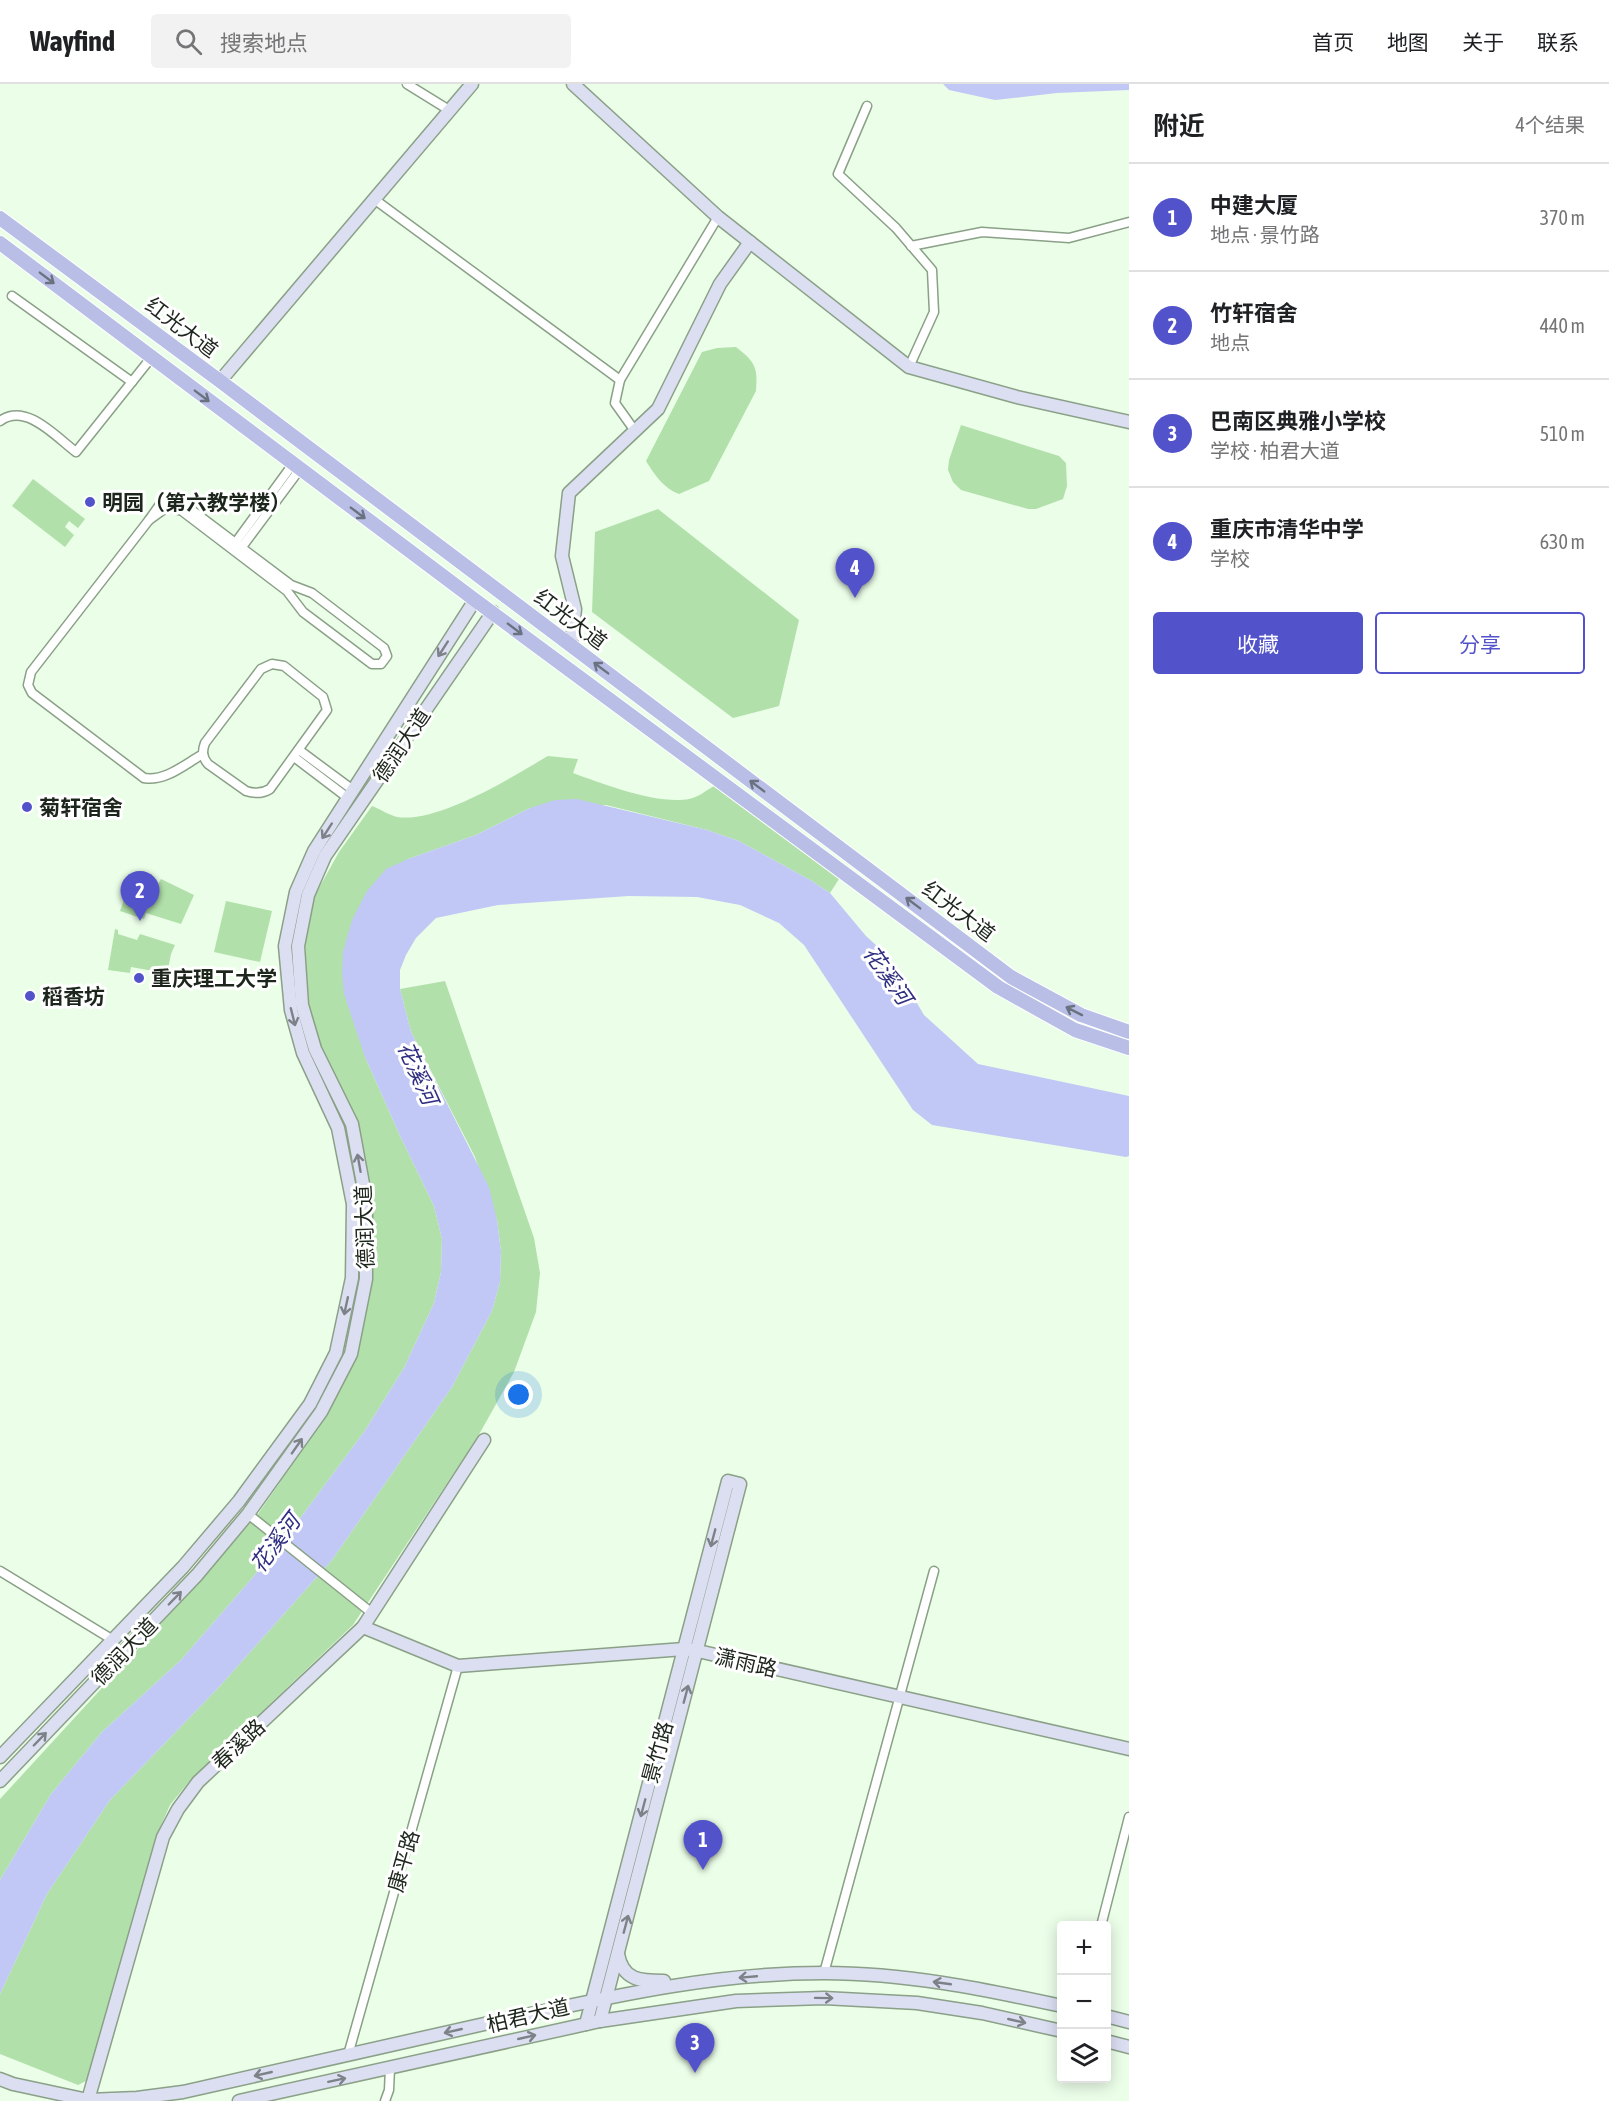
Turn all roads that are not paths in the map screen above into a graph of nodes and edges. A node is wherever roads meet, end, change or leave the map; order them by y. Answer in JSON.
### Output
{"nodes":[{"id":1,"x":407,"y":84,"type":"edge"},
{"id":2,"x":472,"y":84,"type":"edge"},
{"id":3,"x":573,"y":84,"type":"edge"},
{"id":4,"x":867,"y":106,"type":"dead end"},
{"id":5,"x":449,"y":110,"type":"junction"},
{"id":6,"x":374,"y":199,"type":"junction"},
{"id":7,"x":718,"y":217,"type":"junction"},
{"id":8,"x":0,"y":218,"type":"edge"},
{"id":9,"x":1129,"y":222,"type":"edge"},
{"id":10,"x":750,"y":242,"type":"junction"},
{"id":11,"x":0,"y":243,"type":"edge"},
{"id":12,"x":911,"y":246,"type":"junction"},
{"id":13,"x":12,"y":296,"type":"dead end"},
{"id":14,"x":151,"y":358,"type":"junction"},
{"id":15,"x":909,"y":367,"type":"junction"},
{"id":16,"x":620,"y":380,"type":"junction"},
{"id":17,"x":220,"y":381,"type":"junction"},
{"id":18,"x":132,"y":382,"type":"junction"},
{"id":19,"x":0,"y":422,"type":"edge"},
{"id":20,"x":1129,"y":422,"type":"edge"},
{"id":21,"x":635,"y":431,"type":"junction"},
{"id":22,"x":297,"y":467,"type":"junction"},
{"id":23,"x":236,"y":548,"type":"junction"},
{"id":24,"x":475,"y":600,"type":"junction"},
{"id":25,"x":493,"y":612,"type":"junction"},
{"id":26,"x":571,"y":645,"type":"junction"},
{"id":27,"x":203,"y":754,"type":"junction"},
{"id":28,"x":296,"y":754,"type":"junction"},
{"id":29,"x":351,"y":794,"type":"junction"},
{"id":30,"x":1129,"y":1032,"type":"edge"},
{"id":31,"x":1129,"y":1048,"type":"edge"},
{"id":32,"x":484,"y":1440,"type":"dead end"},
{"id":33,"x":248,"y":1514,"type":"junction"},
{"id":34,"x":0,"y":1571,"type":"edge"},
{"id":35,"x":934,"y":1571,"type":"dead end"},
{"id":36,"x":372,"y":1613,"type":"junction"},
{"id":37,"x":363,"y":1627,"type":"junction"},
{"id":38,"x":113,"y":1640,"type":"junction"},
{"id":39,"x":684,"y":1649,"type":"junction"},
{"id":40,"x":698,"y":1651,"type":"junction"},
{"id":41,"x":458,"y":1666,"type":"junction"},
{"id":42,"x":901,"y":1697,"type":"junction"},
{"id":43,"x":1129,"y":1749,"type":"edge"},
{"id":44,"x":0,"y":1757,"type":"edge"},
{"id":45,"x":0,"y":1781,"type":"edge"},
{"id":46,"x":1129,"y":1817,"type":"edge"},
{"id":47,"x":1102,"y":1921,"type":"edge"},
{"id":48,"x":618,"y":1953,"type":"junction"},
{"id":49,"x":824,"y":1973,"type":"junction"},
{"id":50,"x":692,"y":1982,"type":"junction"},
{"id":51,"x":1002,"y":1994,"type":"junction"},
{"id":52,"x":606,"y":1997,"type":"junction"},
{"id":53,"x":592,"y":2001,"type":"junction"},
{"id":54,"x":1057,"y":2005,"type":"edge"},
{"id":55,"x":982,"y":2013,"type":"junction"},
{"id":56,"x":1111,"y":2017,"type":"edge"},
{"id":57,"x":600,"y":2021,"type":"junction"},
{"id":58,"x":1129,"y":2022,"type":"edge"},
{"id":59,"x":586,"y":2024,"type":"junction"},
{"id":60,"x":1057,"y":2030,"type":"edge"},
{"id":61,"x":1111,"y":2042,"type":"edge"},
{"id":62,"x":1129,"y":2047,"type":"edge"},
{"id":63,"x":348,"y":2055,"type":"junction"},
{"id":64,"x":390,"y":2068,"type":"junction"},
{"id":65,"x":0,"y":2079,"type":"edge"},
{"id":66,"x":88,"y":2100,"type":"edge"},
{"id":67,"x":239,"y":2101,"type":"edge"},
{"id":68,"x":385,"y":2101,"type":"edge"}],
"edges":[{"from":1,"to":5,"type":"street"},
{"from":2,"to":5,"type":"main road"},
{"from":3,"to":7,"type":"main road"},
{"from":4,"to":12,"type":"street"},
{"from":5,"to":6,"type":"main road"},
{"from":6,"to":16,"type":"street"},
{"from":6,"to":17,"type":"main road"},
{"from":7,"to":10,"type":"main road"},
{"from":7,"to":16,"type":"street"},
{"from":8,"to":17,"type":"main road","name":"红光大道"},
{"from":9,"to":12,"type":"street"},
{"from":10,"to":15,"type":"main road"},
{"from":10,"to":21,"type":"main road"},
{"from":11,"to":14,"type":"main road","name":"红光大道","one_way":true},
{"from":12,"to":15,"type":"street"},
{"from":13,"to":18,"type":"street"},
{"from":14,"to":18,"type":"street"},
{"from":14,"to":22,"type":"main road","name":"红光大道","one_way":true},
{"from":15,"to":20,"type":"main road"},
{"from":16,"to":21,"type":"street"},
{"from":17,"to":26,"type":"main road","name":"红光大道"},
{"from":18,"to":19,"type":"street"},
{"from":21,"to":26,"type":"main road"},
{"from":22,"to":23,"type":"street"},
{"from":22,"to":24,"type":"main road","name":"红光大道","one_way":true},
{"from":23,"to":23,"type":"street"},
{"from":23,"to":27,"type":"street"},
{"from":24,"to":25,"type":"main road","name":"红光大道"},
{"from":24,"to":29,"type":"main road","name":"德润大道","one_way":true},
{"from":25,"to":31,"type":"main road","name":"红光大道","one_way":true},
{"from":33,"to":25,"type":"main road","name":"德润大道","one_way":true},
{"from":30,"to":26,"type":"main road","name":"红光大道","one_way":true},
{"from":27,"to":28,"type":"street"},
{"from":27,"to":28,"type":"street"},
{"from":28,"to":29,"type":"street"},
{"from":29,"to":38,"type":"main road","name":"德润大道","one_way":true},
{"from":32,"to":36,"type":"main road","name":"春溪路"},
{"from":33,"to":36,"type":"street"},
{"from":45,"to":33,"type":"main road","name":"德润大道","one_way":true},
{"from":34,"to":38,"type":"street"},
{"from":35,"to":42,"type":"street"},
{"from":36,"to":37,"type":"main road","name":"春溪路"},
{"from":37,"to":41,"type":"main road","name":"潇雨路"},
{"from":37,"to":66,"type":"main road","name":"春溪路"},
{"from":38,"to":44,"type":"main road","name":"德润大道"},
{"from":39,"to":40,"type":"main road","name":"潇雨路"},
{"from":40,"to":39,"type":"main road","name":"景竹路","one_way":true},
{"from":39,"to":41,"type":"main road","name":"潇雨路"},
{"from":39,"to":53,"type":"main road","name":"景竹路","one_way":true},
{"from":40,"to":42,"type":"main road","name":"潇雨路"},
{"from":48,"to":40,"type":"main road","name":"景竹路","one_way":true},
{"from":41,"to":63,"type":"street","name":"康平路"},
{"from":42,"to":43,"type":"main road","name":"潇雨路"},
{"from":42,"to":49,"type":"street"},
{"from":46,"to":47,"type":"street"},
{"from":48,"to":50,"type":"main road"},
{"from":48,"to":52,"type":"main road","name":"景竹路"},
{"from":49,"to":50,"type":"main road","name":"柏君大道","one_way":true},
{"from":51,"to":49,"type":"main road","name":"柏君大道","one_way":true},
{"from":50,"to":52,"type":"main road","name":"柏君大道"},
{"from":51,"to":54,"type":"main road","name":"柏君大道"},
{"from":51,"to":55,"type":"main road"},
{"from":52,"to":53,"type":"main road","name":"柏君大道"},
{"from":52,"to":57,"type":"main road","name":"景竹路"},
{"from":53,"to":59,"type":"main road","name":"景竹路"},
{"from":53,"to":63,"type":"main road","name":"柏君大道","one_way":true},
{"from":57,"to":55,"type":"main road","name":"柏君大道","one_way":true},
{"from":55,"to":60,"type":"main road","name":"柏君大道","one_way":true},
{"from":56,"to":58,"type":"main road"},
{"from":57,"to":59,"type":"main road","name":"柏君大道"},
{"from":64,"to":59,"type":"main road","name":"柏君大道","one_way":true},
{"from":61,"to":62,"type":"main road"},
{"from":63,"to":66,"type":"main road","name":"柏君大道","one_way":true},
{"from":67,"to":64,"type":"main road","name":"柏君大道","one_way":true},
{"from":64,"to":68,"type":"street"},
{"from":65,"to":66,"type":"main road","name":"柏君大道"}]}
